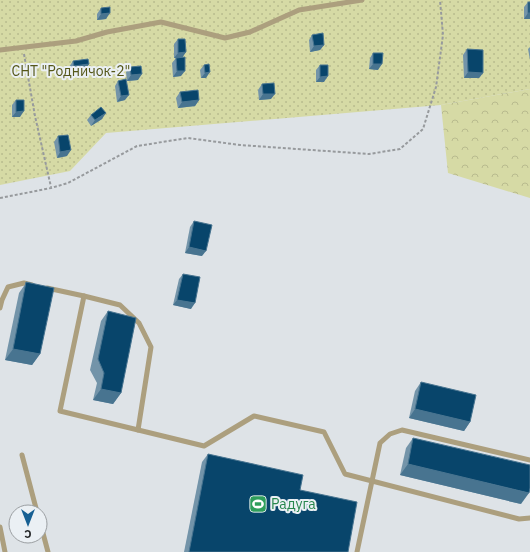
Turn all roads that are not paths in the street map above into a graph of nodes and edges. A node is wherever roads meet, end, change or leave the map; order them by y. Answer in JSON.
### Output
{"nodes":[{"id":1,"x":362,"y":0,"type":"edge"},
{"id":2,"x":0,"y":50,"type":"edge"},
{"id":3,"x":84,"y":296,"type":"junction"},
{"id":4,"x":0,"y":308,"type":"edge"},
{"id":5,"x":138,"y":430,"type":"junction"},
{"id":6,"x":22,"y":455,"type":"dead end"},
{"id":7,"x":530,"y":460,"type":"edge"},
{"id":8,"x":372,"y":481,"type":"junction"},
{"id":9,"x":35,"y":504,"type":"edge"},
{"id":10,"x":530,"y":518,"type":"edge"},
{"id":11,"x":0,"y":526,"type":"edge"},
{"id":12,"x":5,"y":552,"type":"edge"},
{"id":13,"x":357,"y":552,"type":"edge"}],
"edges":[{"from":1,"to":2,"type":"lane"},
{"from":3,"to":4,"type":"lane"},
{"from":3,"to":5,"type":"lane"},
{"from":3,"to":5,"type":"lane"},
{"from":5,"to":8,"type":"lane"},
{"from":6,"to":9,"type":"lane"},
{"from":7,"to":8,"type":"lane"},
{"from":8,"to":10,"type":"lane"},
{"from":8,"to":13,"type":"lane"},
{"from":11,"to":12,"type":"lane"}]}
